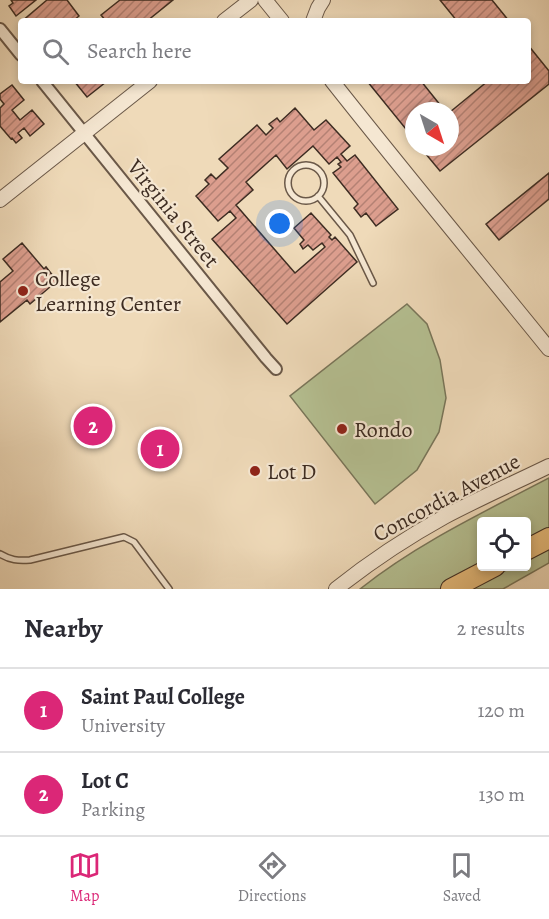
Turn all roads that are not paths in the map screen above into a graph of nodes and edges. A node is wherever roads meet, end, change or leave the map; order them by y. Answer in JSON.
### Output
{"nodes":[{"id":1,"x":251,"y":0,"type":"edge"},
{"id":2,"x":265,"y":0,"type":"edge"},
{"id":3,"x":323,"y":0,"type":"edge"},
{"id":4,"x":228,"y":18,"type":"edge"},
{"id":5,"x":280,"y":18,"type":"edge"},
{"id":6,"x":314,"y":18,"type":"edge"},
{"id":7,"x":0,"y":29,"type":"edge"},
{"id":8,"x":18,"y":51,"type":"edge"},
{"id":9,"x":44,"y":84,"type":"edge"},
{"id":10,"x":144,"y":84,"type":"edge"},
{"id":11,"x":334,"y":84,"type":"edge"},
{"id":12,"x":85,"y":134,"type":"junction"},
{"id":13,"x":318,"y":196,"type":"junction"},
{"id":14,"x":0,"y":200,"type":"edge"},
{"id":15,"x":373,"y":284,"type":"dead end"},
{"id":16,"x":549,"y":349,"type":"edge"},
{"id":17,"x":276,"y":369,"type":"dead end"},
{"id":18,"x":549,"y":466,"type":"edge"},
{"id":19,"x":549,"y":538,"type":"edge"},
{"id":20,"x":531,"y":547,"type":"edge"},
{"id":21,"x":0,"y":554,"type":"edge"},
{"id":22,"x":487,"y":571,"type":"edge"},
{"id":23,"x":169,"y":589,"type":"edge"},
{"id":24,"x":336,"y":589,"type":"edge"},
{"id":25,"x":451,"y":589,"type":"edge"}],
"edges":[{"from":1,"to":4,"type":"street"},
{"from":2,"to":5,"type":"street"},
{"from":3,"to":6,"type":"street"},
{"from":7,"to":8,"type":"street"},
{"from":9,"to":12,"type":"street","name":"Virginia Street"},
{"from":10,"to":12,"type":"street"},
{"from":11,"to":16,"type":"street"},
{"from":12,"to":14,"type":"street"},
{"from":12,"to":17,"type":"street","name":"Virginia Street"},
{"from":13,"to":13,"type":"lane"},
{"from":13,"to":15,"type":"lane"},
{"from":18,"to":24,"type":"street","name":"Concordia Avenue"},
{"from":19,"to":20,"type":"highway"},
{"from":21,"to":23,"type":"lane"},
{"from":22,"to":25,"type":"highway"}]}
